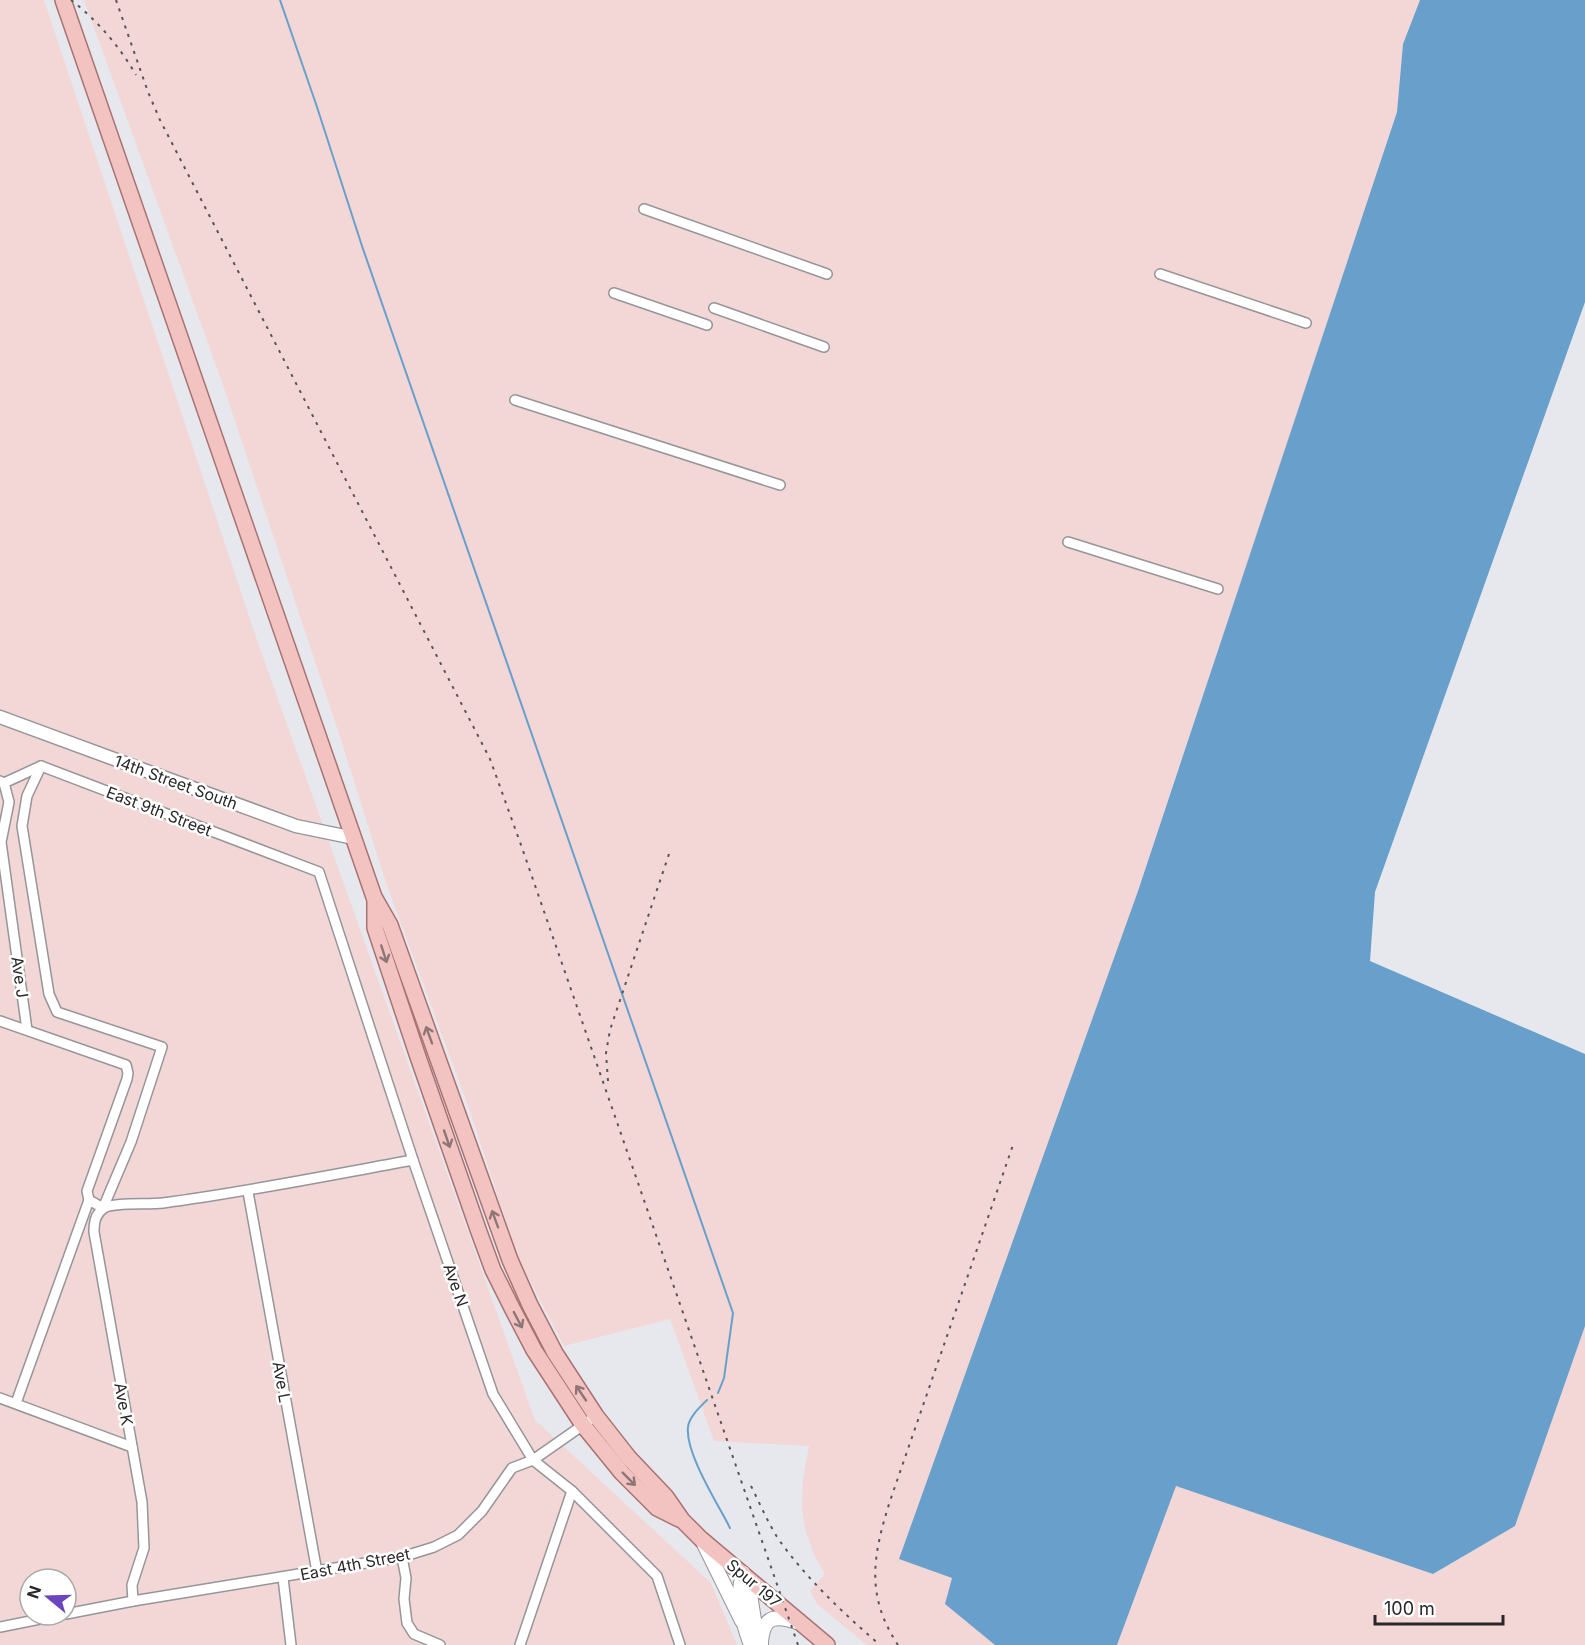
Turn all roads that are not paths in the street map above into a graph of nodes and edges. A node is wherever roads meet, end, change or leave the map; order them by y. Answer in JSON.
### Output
{"nodes":[{"id":1,"x":63,"y":0,"type":"edge"},
{"id":2,"x":644,"y":208,"type":"dead end"},
{"id":3,"x":827,"y":274,"type":"dead end"},
{"id":4,"x":1160,"y":274,"type":"dead end"},
{"id":5,"x":614,"y":293,"type":"dead end"},
{"id":6,"x":714,"y":308,"type":"dead end"},
{"id":7,"x":1306,"y":323,"type":"dead end"},
{"id":8,"x":707,"y":325,"type":"dead end"},
{"id":9,"x":824,"y":347,"type":"dead end"},
{"id":10,"x":514,"y":400,"type":"dead end"},
{"id":11,"x":780,"y":485,"type":"dead end"},
{"id":12,"x":1068,"y":542,"type":"dead end"},
{"id":13,"x":1218,"y":589,"type":"dead end"},
{"id":14,"x":0,"y":717,"type":"edge"},
{"id":15,"x":41,"y":766,"type":"junction"},
{"id":16,"x":2,"y":782,"type":"edge"},
{"id":17,"x":354,"y":838,"type":"junction"},
{"id":18,"x":319,"y":872,"type":"joint"},
{"id":19,"x":375,"y":897,"type":"junction"},
{"id":20,"x":0,"y":1021,"type":"edge"},
{"id":21,"x":27,"y":1030,"type":"junction"},
{"id":22,"x":413,"y":1160,"type":"junction"},
{"id":23,"x":248,"y":1192,"type":"junction"},
{"id":24,"x":89,"y":1200,"type":"junction"},
{"id":25,"x":103,"y":1209,"type":"junction"},
{"id":26,"x":0,"y":1398,"type":"edge"},
{"id":27,"x":16,"y":1403,"type":"junction"},
{"id":28,"x":596,"y":1416,"type":"junction"},
{"id":29,"x":583,"y":1425,"type":"junction"},
{"id":30,"x":132,"y":1447,"type":"junction"},
{"id":31,"x":533,"y":1460,"type":"junction"},
{"id":32,"x":572,"y":1491,"type":"junction"},
{"id":33,"x":682,"y":1520,"type":"junction"},
{"id":34,"x":701,"y":1539,"type":"junction"},
{"id":35,"x":402,"y":1557,"type":"junction"},
{"id":36,"x":317,"y":1572,"type":"junction"},
{"id":37,"x":743,"y":1573,"type":"junction"},
{"id":38,"x":283,"y":1578,"type":"junction"},
{"id":39,"x":133,"y":1601,"type":"junction"},
{"id":40,"x":78,"y":1612,"type":"edge"},
{"id":41,"x":742,"y":1621,"type":"junction"},
{"id":42,"x":18,"y":1623,"type":"edge"},
{"id":43,"x":804,"y":1624,"type":"junction"},
{"id":44,"x":0,"y":1627,"type":"edge"},
{"id":45,"x":291,"y":1645,"type":"edge"},
{"id":46,"x":440,"y":1645,"type":"edge"},
{"id":47,"x":520,"y":1645,"type":"edge"},
{"id":48,"x":681,"y":1645,"type":"edge"},
{"id":49,"x":758,"y":1645,"type":"edge"},
{"id":50,"x":827,"y":1645,"type":"edge"}],
"edges":[{"from":1,"to":17,"type":"main road"},
{"from":2,"to":3,"type":"street"},
{"from":4,"to":7,"type":"street"},
{"from":5,"to":8,"type":"street"},
{"from":6,"to":9,"type":"street"},
{"from":10,"to":11,"type":"street"},
{"from":12,"to":13,"type":"street"},
{"from":14,"to":17,"type":"street","name":"14th Street South"},
{"from":15,"to":16,"type":"street"},
{"from":15,"to":18,"type":"street","name":"East 9th Street"},
{"from":15,"to":25,"type":"street","name":"Ave K"},
{"from":16,"to":21,"type":"street","name":"Ave J"},
{"from":17,"to":19,"type":"main road"},
{"from":18,"to":22,"type":"street","name":"Ave N"},
{"from":28,"to":19,"type":"main road","one_way":true},
{"from":19,"to":29,"type":"main road","one_way":true},
{"from":20,"to":21,"type":"street"},
{"from":21,"to":24,"type":"street"},
{"from":22,"to":23,"type":"street"},
{"from":22,"to":31,"type":"street","name":"Ave N"},
{"from":23,"to":25,"type":"street"},
{"from":23,"to":36,"type":"street","name":"Ave L"},
{"from":24,"to":25,"type":"street"},
{"from":24,"to":27,"type":"street"},
{"from":25,"to":30,"type":"street","name":"Ave K"},
{"from":26,"to":27,"type":"street"},
{"from":27,"to":30,"type":"street"},
{"from":28,"to":29,"type":"street","name":"East 4th Street"},
{"from":28,"to":33,"type":"main road"},
{"from":29,"to":31,"type":"street","name":"East 4th Street"},
{"from":29,"to":33,"type":"main road","one_way":true},
{"from":30,"to":39,"type":"street","name":"Ave K"},
{"from":31,"to":32,"type":"street","name":"Ave N"},
{"from":31,"to":35,"type":"street","name":"East 4th Street"},
{"from":32,"to":47,"type":"street"},
{"from":32,"to":48,"type":"street","name":"Ave N"},
{"from":33,"to":34,"type":"main road","name":"Spur 197"},
{"from":34,"to":37,"type":"main road","name":"Spur 197"},
{"from":34,"to":41,"type":"main road"},
{"from":35,"to":36,"type":"street","name":"East 4th Street"},
{"from":35,"to":46,"type":"street"},
{"from":36,"to":38,"type":"street","name":"East 4th Street"},
{"from":37,"to":41,"type":"main road"},
{"from":37,"to":43,"type":"main road","name":"Spur 197"},
{"from":37,"to":49,"type":"main road"},
{"from":38,"to":39,"type":"street","name":"East 4th Street"},
{"from":38,"to":45,"type":"street"},
{"from":39,"to":40,"type":"street","name":"East 4th Street"},
{"from":41,"to":49,"type":"main road"},
{"from":42,"to":44,"type":"street"},
{"from":43,"to":49,"type":"main road"},
{"from":43,"to":50,"type":"main road","name":"Spur 197"}]}
